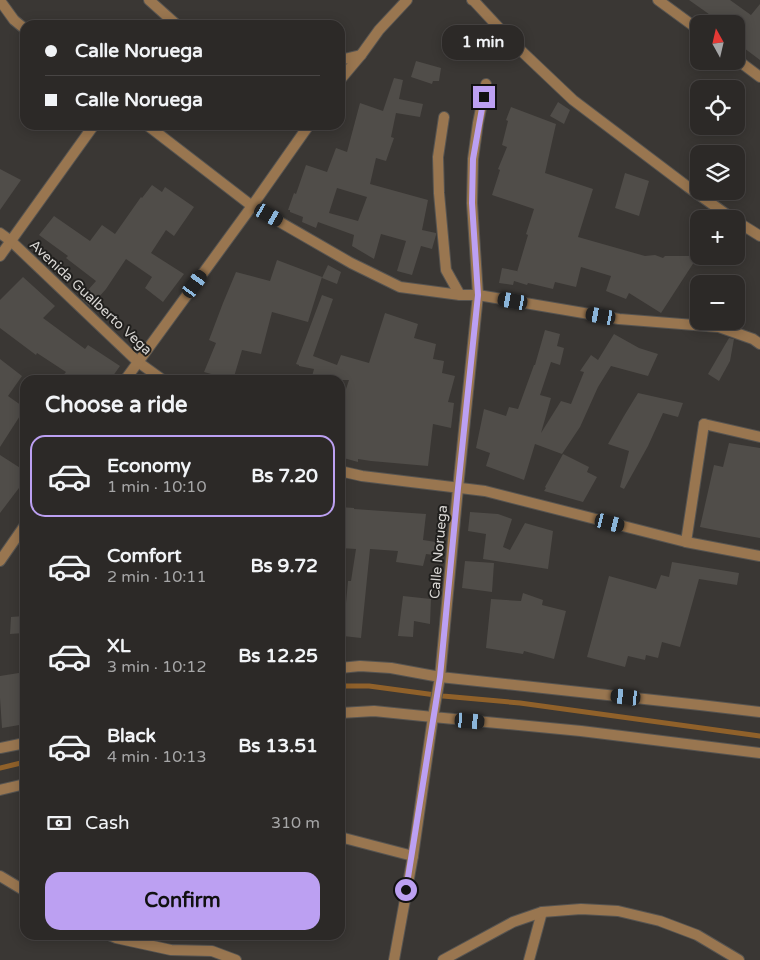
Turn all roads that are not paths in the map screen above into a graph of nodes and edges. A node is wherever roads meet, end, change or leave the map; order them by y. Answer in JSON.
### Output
{"nodes":[{"id":1,"x":149,"y":0,"type":"edge"},
{"id":2,"x":407,"y":0,"type":"edge"},
{"id":3,"x":472,"y":0,"type":"edge"},
{"id":4,"x":658,"y":0,"type":"edge"},
{"id":5,"x":1,"y":2,"type":"edge"},
{"id":6,"x":171,"y":20,"type":"edge"},
{"id":7,"x":690,"y":23,"type":"edge"},
{"id":8,"x":20,"y":25,"type":"edge"},
{"id":9,"x":361,"y":55,"type":"junction"},
{"id":10,"x":345,"y":59,"type":"edge"},
{"id":11,"x":745,"y":66,"type":"edge"},
{"id":12,"x":345,"y":74,"type":"edge"},
{"id":13,"x":760,"y":77,"type":"edge"},
{"id":14,"x":486,"y":84,"type":"dead end"},
{"id":15,"x":444,"y":117,"type":"dead end"},
{"id":16,"x":90,"y":130,"type":"edge"},
{"id":17,"x":153,"y":130,"type":"edge"},
{"id":18,"x":305,"y":130,"type":"edge"},
{"id":19,"x":252,"y":206,"type":"junction"},
{"id":20,"x":721,"y":210,"type":"edge"},
{"id":21,"x":745,"y":226,"type":"edge"},
{"id":22,"x":0,"y":233,"type":"edge"},
{"id":23,"x":760,"y":236,"type":"edge"},
{"id":24,"x":11,"y":241,"type":"junction"},
{"id":25,"x":0,"y":256,"type":"edge"},
{"id":26,"x":460,"y":295,"type":"junction"},
{"id":27,"x":478,"y":295,"type":"junction"},
{"id":28,"x":760,"y":344,"type":"edge"},
{"id":29,"x":138,"y":362,"type":"junction"},
{"id":30,"x":129,"y":375,"type":"edge"},
{"id":31,"x":156,"y":375,"type":"edge"},
{"id":32,"x":760,"y":437,"type":"edge"},
{"id":33,"x":345,"y":471,"type":"edge"},
{"id":34,"x":458,"y":488,"type":"junction"},
{"id":35,"x":20,"y":532,"type":"edge"},
{"id":36,"x":686,"y":542,"type":"junction"},
{"id":37,"x":760,"y":556,"type":"edge"},
{"id":38,"x":0,"y":561,"type":"edge"},
{"id":39,"x":345,"y":668,"type":"edge"},
{"id":40,"x":440,"y":677,"type":"junction"},
{"id":41,"x":760,"y":712,"type":"edge"},
{"id":42,"x":345,"y":714,"type":"edge"},
{"id":43,"x":433,"y":717,"type":"junction"},
{"id":44,"x":20,"y":744,"type":"edge"},
{"id":45,"x":0,"y":748,"type":"edge"},
{"id":46,"x":760,"y":754,"type":"edge"},
{"id":47,"x":20,"y":785,"type":"edge"},
{"id":48,"x":0,"y":790,"type":"edge"},
{"id":49,"x":345,"y":838,"type":"edge"},
{"id":50,"x":413,"y":856,"type":"junction"},
{"id":51,"x":0,"y":876,"type":"edge"},
{"id":52,"x":20,"y":888,"type":"edge"},
{"id":53,"x":542,"y":912,"type":"junction"},
{"id":54,"x":125,"y":940,"type":"edge"},
{"id":55,"x":236,"y":960,"type":"edge"},
{"id":56,"x":394,"y":960,"type":"edge"},
{"id":57,"x":443,"y":960,"type":"edge"},
{"id":58,"x":529,"y":960,"type":"edge"},
{"id":59,"x":739,"y":960,"type":"edge"}],
"edges":[{"from":1,"to":6,"type":"street"},
{"from":2,"to":9,"type":"street"},
{"from":3,"to":20,"type":"street"},
{"from":4,"to":7,"type":"street"},
{"from":5,"to":8,"type":"street"},
{"from":9,"to":10,"type":"street"},
{"from":9,"to":12,"type":"street"},
{"from":11,"to":13,"type":"street"},
{"from":14,"to":27,"type":"street","name":"Calle Noruega"},
{"from":15,"to":26,"type":"street"},
{"from":16,"to":24,"type":"street"},
{"from":17,"to":19,"type":"street"},
{"from":18,"to":19,"type":"street"},
{"from":19,"to":26,"type":"street"},
{"from":19,"to":29,"type":"street"},
{"from":21,"to":23,"type":"street"},
{"from":22,"to":24,"type":"street","name":"Avenida Gualberto Vega"},
{"from":24,"to":25,"type":"street"},
{"from":24,"to":29,"type":"street","name":"Avenida Gualberto Vega"},
{"from":26,"to":27,"type":"street"},
{"from":27,"to":28,"type":"street"},
{"from":27,"to":34,"type":"street","name":"Calle Noruega"},
{"from":29,"to":30,"type":"street"},
{"from":29,"to":31,"type":"street","name":"Avenida Gualberto Vega"},
{"from":32,"to":36,"type":"street"},
{"from":33,"to":34,"type":"street"},
{"from":34,"to":36,"type":"street"},
{"from":34,"to":40,"type":"street","name":"Calle Noruega"},
{"from":35,"to":38,"type":"street"},
{"from":36,"to":37,"type":"street"},
{"from":39,"to":40,"type":"street"},
{"from":40,"to":41,"type":"street"},
{"from":40,"to":43,"type":"street","name":"Calle Noruega"},
{"from":42,"to":43,"type":"street"},
{"from":43,"to":46,"type":"street"},
{"from":43,"to":50,"type":"street","name":"Calle Noruega"},
{"from":44,"to":45,"type":"street"},
{"from":47,"to":48,"type":"street"},
{"from":49,"to":50,"type":"street"},
{"from":50,"to":56,"type":"street","name":"Calle Noruega"},
{"from":51,"to":52,"type":"street"},
{"from":53,"to":57,"type":"street"},
{"from":53,"to":58,"type":"street"},
{"from":53,"to":59,"type":"street"},
{"from":54,"to":55,"type":"street"}]}
